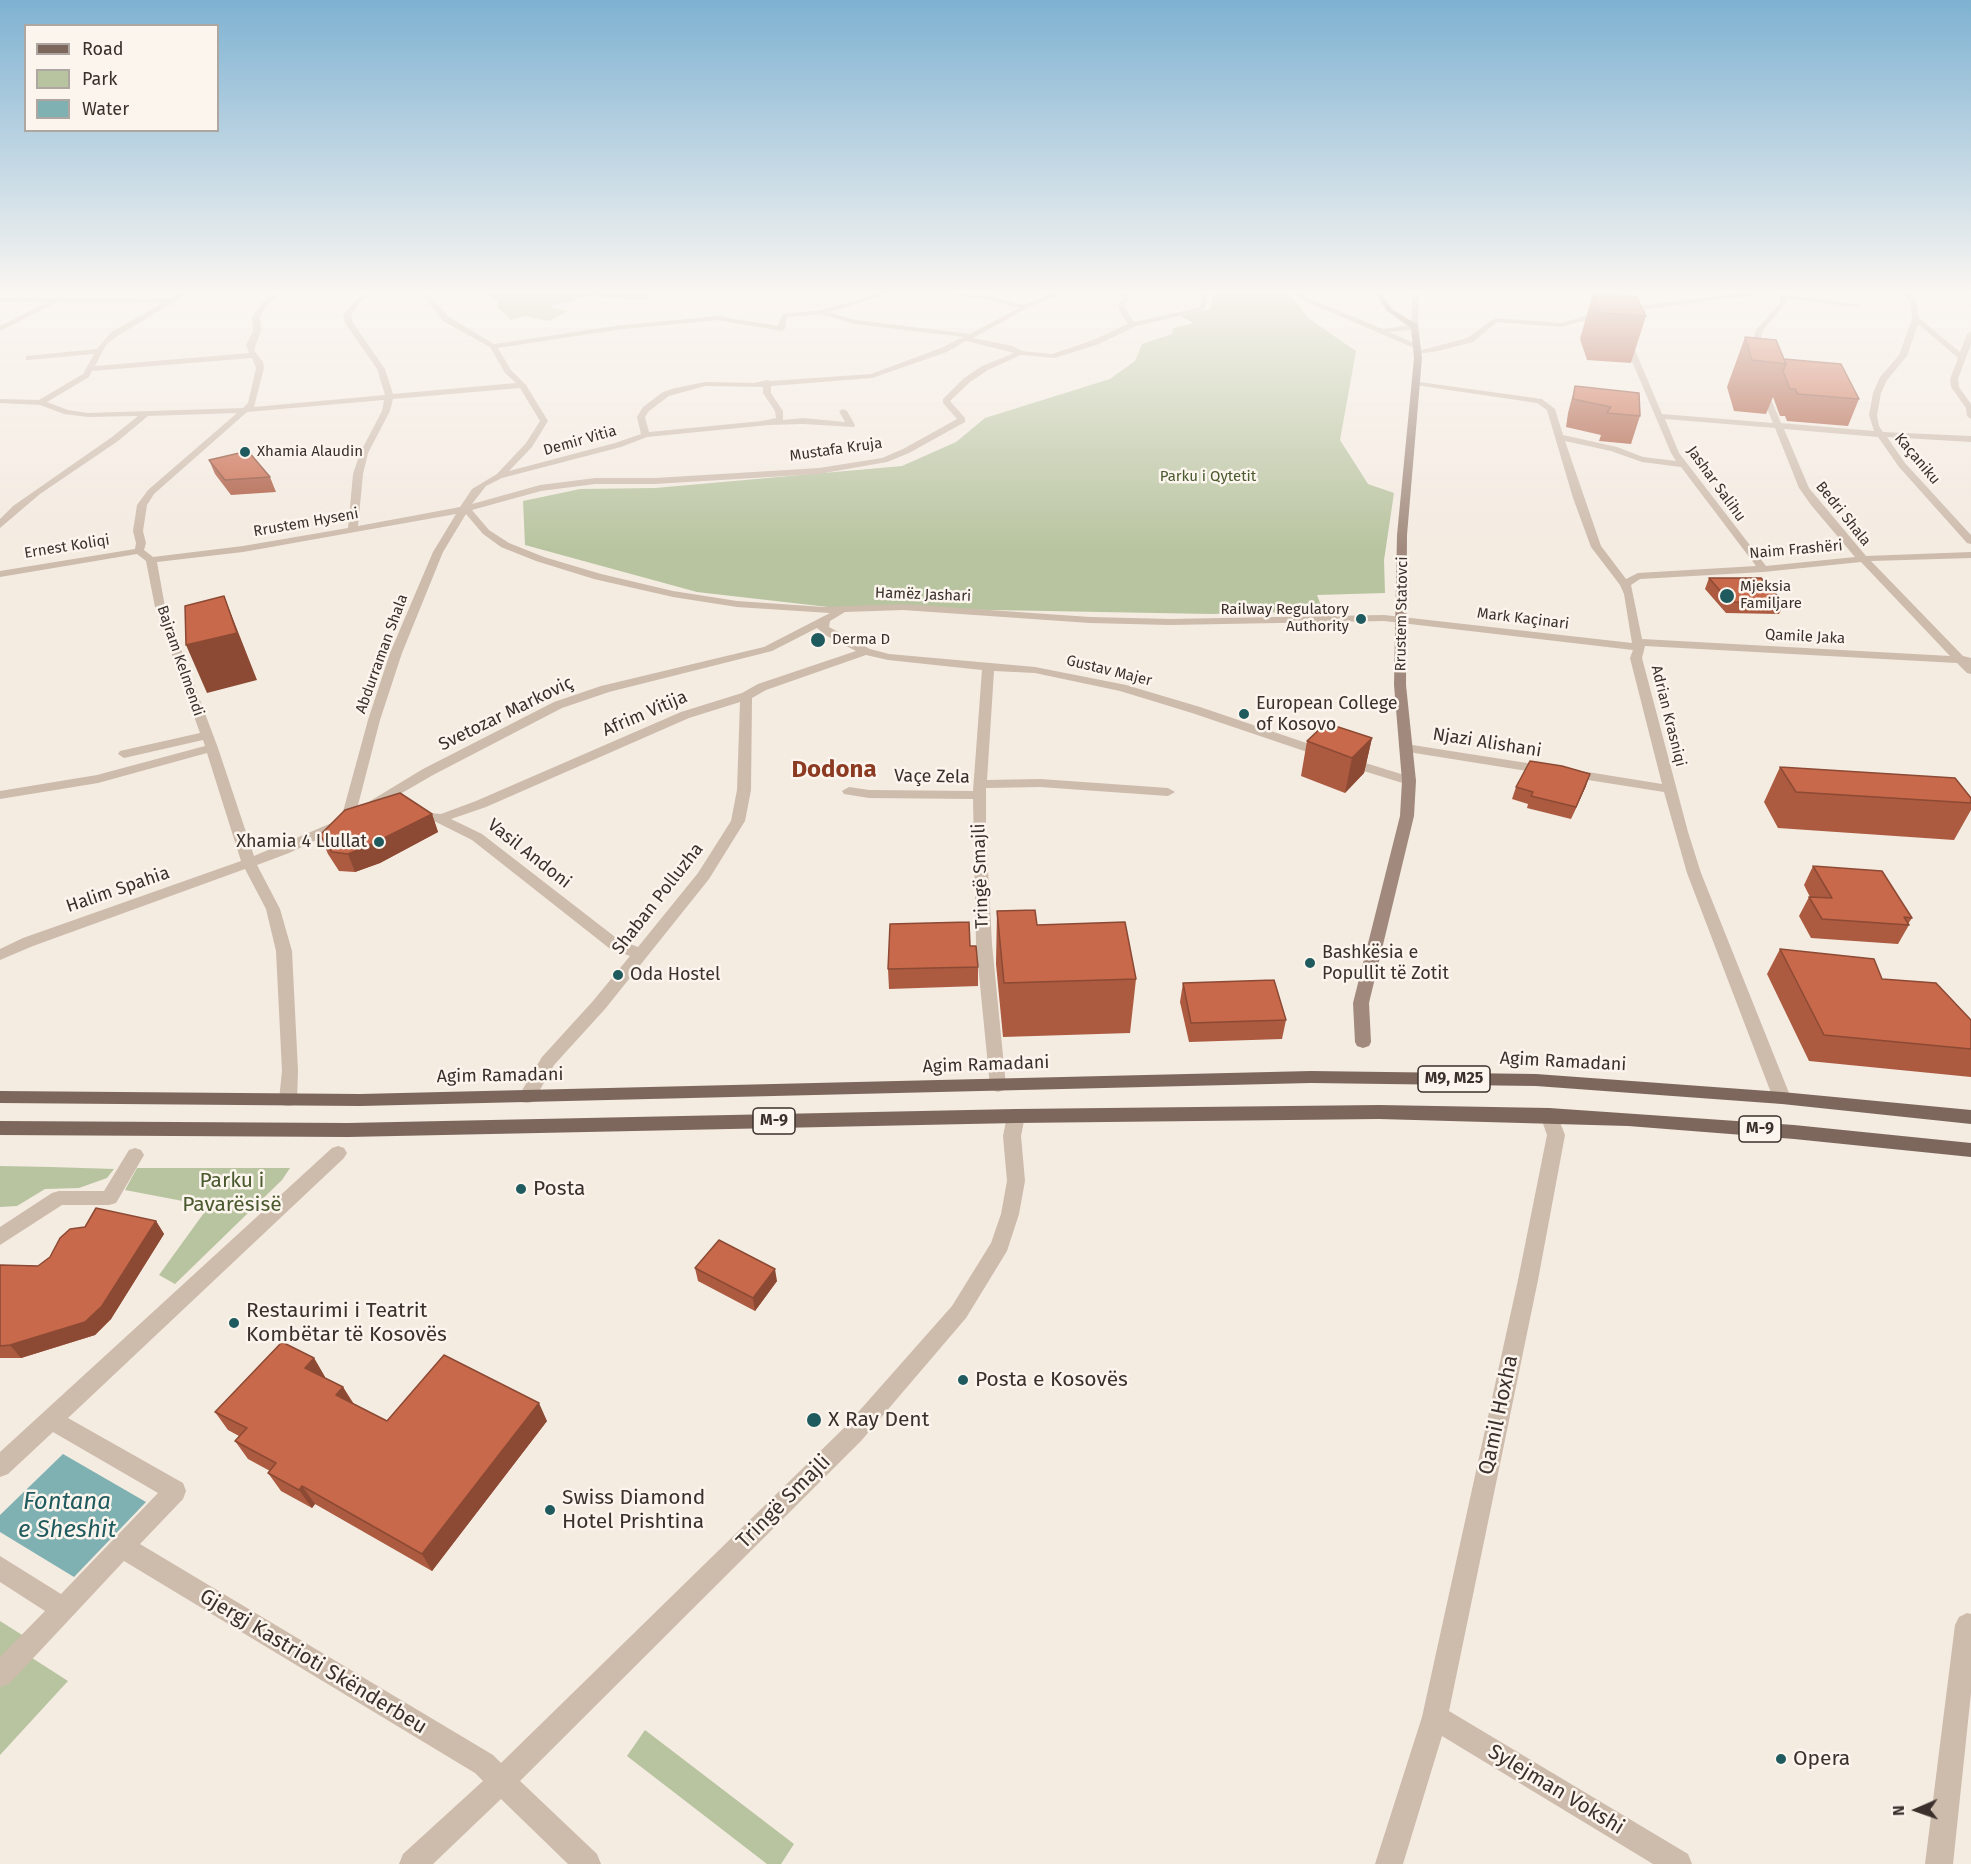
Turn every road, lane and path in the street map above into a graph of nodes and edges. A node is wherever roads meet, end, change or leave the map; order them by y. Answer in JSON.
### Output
{"nodes":[{"id":1,"x":84,"y":376,"type":"edge"},
{"id":2,"x":258,"y":376,"type":"edge"},
{"id":3,"x":384,"y":376,"type":"edge"},
{"id":4,"x":513,"y":376,"type":"edge"},
{"id":5,"x":872,"y":376,"type":"edge"},
{"id":6,"x":972,"y":376,"type":"edge"},
{"id":7,"x":1416,"y":376,"type":"edge"},
{"id":8,"x":1643,"y":376,"type":"edge"},
{"id":9,"x":1758,"y":376,"type":"edge"},
{"id":10,"x":1886,"y":376,"type":"edge"},
{"id":11,"x":1955,"y":376,"type":"edge"},
{"id":12,"x":767,"y":382,"type":"junction"},
{"id":13,"x":1415,"y":383,"type":"junction"},
{"id":14,"x":522,"y":385,"type":"junction"},
{"id":15,"x":389,"y":397,"type":"junction"},
{"id":16,"x":0,"y":401,"type":"edge"},
{"id":17,"x":41,"y":403,"type":"junction"},
{"id":18,"x":247,"y":410,"type":"junction"},
{"id":19,"x":843,"y":411,"type":"dead end"},
{"id":20,"x":146,"y":414,"type":"junction"},
{"id":21,"x":1660,"y":416,"type":"junction"},
{"id":22,"x":1971,"y":416,"type":"edge"},
{"id":23,"x":762,"y":424,"type":"junction"},
{"id":24,"x":1777,"y":426,"type":"junction"},
{"id":25,"x":1879,"y":434,"type":"junction"},
{"id":26,"x":646,"y":435,"type":"junction"},
{"id":27,"x":1560,"y":437,"type":"junction"},
{"id":28,"x":1971,"y":440,"type":"edge"},
{"id":29,"x":1682,"y":464,"type":"junction"},
{"id":30,"x":499,"y":476,"type":"junction"},
{"id":31,"x":466,"y":509,"type":"junction"},
{"id":32,"x":0,"y":524,"type":"edge"},
{"id":33,"x":353,"y":530,"type":"junction"},
{"id":34,"x":1971,"y":541,"type":"edge"},
{"id":35,"x":139,"y":551,"type":"junction"},
{"id":36,"x":1971,"y":555,"type":"edge"},
{"id":37,"x":151,"y":560,"type":"junction"},
{"id":38,"x":1863,"y":560,"type":"junction"},
{"id":39,"x":1763,"y":569,"type":"junction"},
{"id":40,"x":0,"y":574,"type":"edge"},
{"id":41,"x":1625,"y":584,"type":"junction"},
{"id":42,"x":843,"y":610,"type":"junction"},
{"id":43,"x":1403,"y":619,"type":"junction"},
{"id":44,"x":825,"y":620,"type":"junction"},
{"id":45,"x":1639,"y":645,"type":"junction"},
{"id":46,"x":866,"y":651,"type":"junction"},
{"id":47,"x":1966,"y":660,"type":"edge"},
{"id":48,"x":988,"y":666,"type":"junction"},
{"id":49,"x":1971,"y":670,"type":"edge"},
{"id":50,"x":746,"y":696,"type":"junction"},
{"id":51,"x":206,"y":735,"type":"junction"},
{"id":52,"x":212,"y":748,"type":"junction"},
{"id":53,"x":1406,"y":748,"type":"junction"},
{"id":54,"x":124,"y":754,"type":"dead end"},
{"id":55,"x":1409,"y":782,"type":"junction"},
{"id":56,"x":1668,"y":789,"type":"junction"},
{"id":57,"x":980,"y":790,"type":"junction"},
{"id":58,"x":849,"y":791,"type":"dead end"},
{"id":59,"x":1168,"y":792,"type":"dead end"},
{"id":60,"x":0,"y":795,"type":"edge"},
{"id":61,"x":387,"y":796,"type":"junction"},
{"id":62,"x":404,"y":803,"type":"edge"},
{"id":63,"x":422,"y":810,"type":"edge"},
{"id":64,"x":441,"y":818,"type":"junction"},
{"id":65,"x":348,"y":819,"type":"junction"},
{"id":66,"x":249,"y":863,"type":"junction"},
{"id":67,"x":640,"y":954,"type":"junction"},
{"id":68,"x":0,"y":955,"type":"edge"},
{"id":69,"x":1363,"y":1042,"type":"dead end"},
{"id":70,"x":1372,"y":1078,"type":"joint"},
{"id":71,"x":1615,"y":1085,"type":"joint"},
{"id":72,"x":998,"y":1086,"type":"junction"},
{"id":73,"x":0,"y":1097,"type":"edge"},
{"id":74,"x":526,"y":1097,"type":"junction"},
{"id":75,"x":1782,"y":1098,"type":"junction"},
{"id":76,"x":288,"y":1100,"type":"junction"},
{"id":77,"x":1549,"y":1114,"type":"junction"},
{"id":78,"x":1016,"y":1116,"type":"junction"},
{"id":79,"x":1971,"y":1117,"type":"edge"},
{"id":80,"x":0,"y":1128,"type":"edge"},
{"id":81,"x":1971,"y":1150,"type":"edge"},
{"id":82,"x":338,"y":1153,"type":"dead end"},
{"id":83,"x":135,"y":1155,"type":"dead end"},
{"id":84,"x":0,"y":1237,"type":"edge"},
{"id":85,"x":50,"y":1419,"type":"junction"},
{"id":86,"x":0,"y":1467,"type":"edge"},
{"id":87,"x":123,"y":1547,"type":"junction"},
{"id":88,"x":0,"y":1568,"type":"edge"},
{"id":89,"x":63,"y":1609,"type":"junction"},
{"id":90,"x":1971,"y":1626,"type":"edge"},
{"id":91,"x":0,"y":1675,"type":"edge"},
{"id":92,"x":1434,"y":1717,"type":"junction"},
{"id":93,"x":500,"y":1782,"type":"junction"},
{"id":94,"x":413,"y":1864,"type":"edge"},
{"id":95,"x":587,"y":1864,"type":"edge"},
{"id":96,"x":1389,"y":1864,"type":"edge"},
{"id":97,"x":1678,"y":1864,"type":"edge"},
{"id":98,"x":1939,"y":1864,"type":"edge"}],
"edges":[{"from":1,"to":17,"type":"street"},
{"from":2,"to":18,"type":"street"},
{"from":3,"to":15,"type":"street"},
{"from":4,"to":14,"type":"street"},
{"from":5,"to":12,"type":"street"},
{"from":6,"to":31,"type":"street","name":"Mustafa Kruja"},
{"from":7,"to":13,"type":"street","name":"Rrustem Statovci"},
{"from":8,"to":21,"type":"street","name":"Jashar Salihu"},
{"from":9,"to":24,"type":"street","name":"Bedri Shala"},
{"from":10,"to":25,"type":"street","name":"Kaçaniku"},
{"from":11,"to":22,"type":"street"},
{"from":12,"to":23,"type":"street"},
{"from":12,"to":26,"type":"street"},
{"from":13,"to":27,"type":"street","name":"Adrian Krasniqi"},
{"from":13,"to":43,"type":"street","name":"Rrustem Statovci"},
{"from":14,"to":15,"type":"street"},
{"from":14,"to":30,"type":"street"},
{"from":15,"to":18,"type":"street"},
{"from":15,"to":33,"type":"street"},
{"from":16,"to":17,"type":"street"},
{"from":17,"to":20,"type":"street"},
{"from":18,"to":20,"type":"street"},
{"from":18,"to":35,"type":"street"},
{"from":19,"to":23,"type":"street","name":"Demir Vitia"},
{"from":20,"to":32,"type":"street"},
{"from":21,"to":24,"type":"street"},
{"from":21,"to":29,"type":"street","name":"Jashar Salihu"},
{"from":23,"to":26,"type":"street","name":"Demir Vitia"},
{"from":24,"to":25,"type":"street"},
{"from":24,"to":38,"type":"street","name":"Bedri Shala"},
{"from":25,"to":28,"type":"street"},
{"from":25,"to":34,"type":"street","name":"Kaçaniku"},
{"from":26,"to":30,"type":"street","name":"Demir Vitia"},
{"from":27,"to":29,"type":"street"},
{"from":27,"to":41,"type":"street","name":"Adrian Krasniqi"},
{"from":29,"to":39,"type":"street","name":"Jashar Salihu"},
{"from":30,"to":31,"type":"street"},
{"from":31,"to":33,"type":"street","name":"Rrustem Hyseni"},
{"from":31,"to":42,"type":"street","name":"Hamëz Jashari"},
{"from":31,"to":65,"type":"street","name":"Abdurraman Shala"},
{"from":33,"to":37,"type":"street","name":"Rrustem Hyseni"},
{"from":35,"to":37,"type":"street"},
{"from":35,"to":40,"type":"street","name":"Ernest Koliqi"},
{"from":36,"to":38,"type":"street","name":"Naim Frashëri"},
{"from":37,"to":51,"type":"street","name":"Bajram Kelmendi"},
{"from":38,"to":39,"type":"street","name":"Naim Frashëri"},
{"from":38,"to":47,"type":"street","name":"Bedri Shala"},
{"from":39,"to":41,"type":"street","name":"Naim Frashëri"},
{"from":41,"to":45,"type":"street","name":"Adrian Krasniqi"},
{"from":42,"to":43,"type":"street","name":"Hamëz Jashari"},
{"from":42,"to":44,"type":"street"},
{"from":43,"to":45,"type":"street","name":"Mark Kaçinari"},
{"from":43,"to":53,"type":"street","name":"Rrustem Statovci"},
{"from":44,"to":46,"type":"street","name":"Gustav Majer"},
{"from":44,"to":61,"type":"street","name":"Svetozar Markoviç"},
{"from":45,"to":47,"type":"street","name":"Qamile Jaka"},
{"from":45,"to":56,"type":"street","name":"Adrian Krasniqi"},
{"from":46,"to":48,"type":"street","name":"Gustav Majer"},
{"from":46,"to":50,"type":"street","name":"Afrim Vitija"},
{"from":47,"to":49,"type":"street","name":"Bedri Shala"},
{"from":48,"to":55,"type":"street","name":"Gustav Majer"},
{"from":48,"to":57,"type":"street","name":"Tringë Smajli"},
{"from":50,"to":64,"type":"street","name":"Afrim Vitija"},
{"from":50,"to":67,"type":"street","name":"Shaban Polluzha"},
{"from":51,"to":52,"type":"street","name":"Bajram Kelmendi"},
{"from":51,"to":54,"type":"street"},
{"from":52,"to":60,"type":"street"},
{"from":52,"to":66,"type":"street","name":"Bajram Kelmendi"},
{"from":53,"to":55,"type":"street","name":"Rrustem Statovci"},
{"from":53,"to":56,"type":"street","name":"Njazi Alishani"},
{"from":55,"to":69,"type":"street","name":"Rrustem Statovci"},
{"from":56,"to":75,"type":"street","name":"Adrian Krasniqi"},
{"from":57,"to":58,"type":"street","name":"Vaçe Zela"},
{"from":57,"to":59,"type":"street","name":"Vaçe Zela"},
{"from":57,"to":72,"type":"street","name":"Tringë Smajli"},
{"from":61,"to":62,"type":"street"},
{"from":61,"to":65,"type":"street","name":"Svetozar Markoviç"},
{"from":63,"to":64,"type":"street","name":"Vasil Andoni"},
{"from":64,"to":67,"type":"street","name":"Vasil Andoni"},
{"from":65,"to":66,"type":"street","name":"Svetozar Markoviç"},
{"from":66,"to":68,"type":"street","name":"Halim Spahia"},
{"from":66,"to":76,"type":"street","name":"Bajram Kelmendi"},
{"from":67,"to":74,"type":"street","name":"Shaban Polluzha"},
{"from":70,"to":71,"type":"main road","name":"Agim Ramadani","number":"M9, M25"},
{"from":70,"to":72,"type":"main road","name":"Agim Ramadani","number":"M-9"},
{"from":71,"to":75,"type":"main road","name":"Agim Ramadani","number":"M-9"},
{"from":72,"to":74,"type":"main road","name":"Agim Ramadani","number":"M-9"},
{"from":73,"to":76,"type":"main road","name":"Agim Ramadani","number":"M-9"},
{"from":74,"to":76,"type":"main road","name":"Agim Ramadani","number":"M-9"},
{"from":75,"to":79,"type":"main road","name":"Agim Ramadani","number":"M-9"},
{"from":77,"to":78,"type":"main road","number":"M-9"},
{"from":77,"to":81,"type":"main road","number":"M-9"},
{"from":77,"to":92,"type":"street","name":"Qamil Hoxha"},
{"from":78,"to":80,"type":"main road","number":"M-9"},
{"from":78,"to":93,"type":"street","name":"Tringë Smajli"},
{"from":82,"to":85,"type":"street"},
{"from":83,"to":84,"type":"street"},
{"from":85,"to":86,"type":"street"},
{"from":85,"to":87,"type":"street"},
{"from":87,"to":89,"type":"street"},
{"from":87,"to":93,"type":"street","name":"Gjergj Kastrioti Skënderbeu"},
{"from":88,"to":89,"type":"street"},
{"from":89,"to":91,"type":"street"},
{"from":90,"to":98,"type":"street"},
{"from":92,"to":96,"type":"street","name":"Qamil Hoxha"},
{"from":92,"to":97,"type":"street","name":"Sylejman Vokshi"},
{"from":93,"to":94,"type":"street","name":"Tringë Smajli"},
{"from":93,"to":95,"type":"street","name":"Gjergj Kastrioti Skënderbeu"}]}
